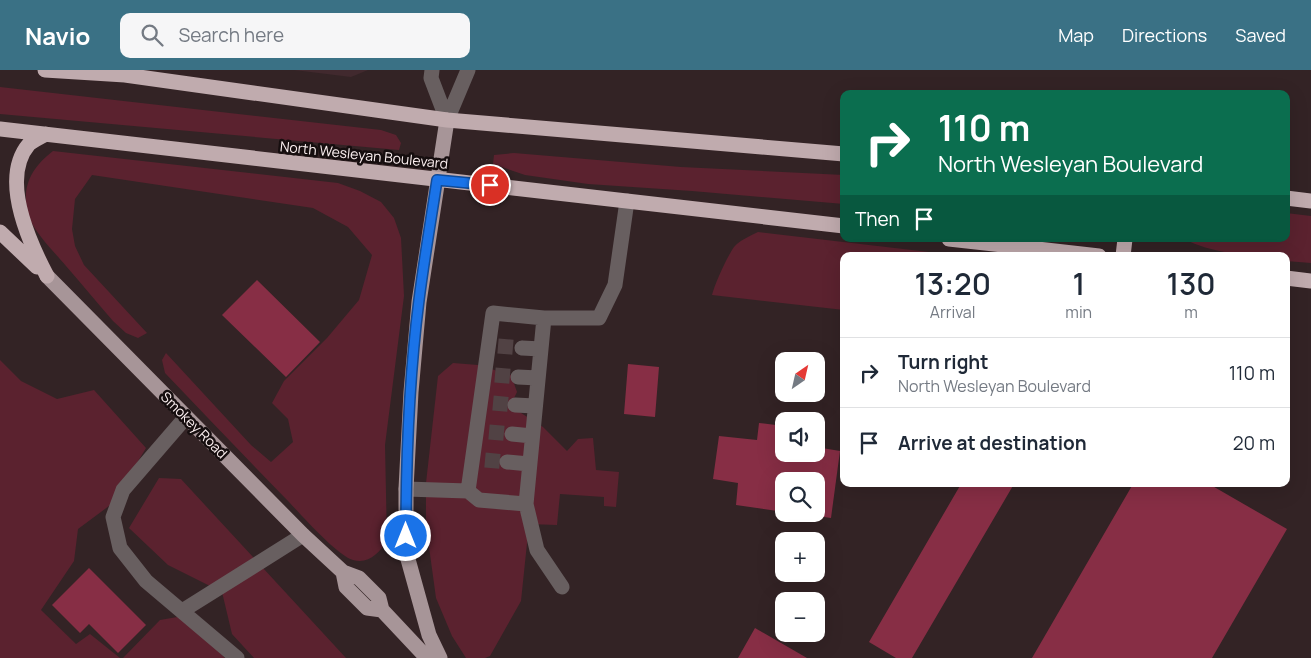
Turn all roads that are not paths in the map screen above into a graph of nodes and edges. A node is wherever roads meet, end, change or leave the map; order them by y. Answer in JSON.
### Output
{"nodes":[{"id":1,"x":45,"y":70,"type":"edge"},
{"id":2,"x":432,"y":70,"type":"edge"},
{"id":3,"x":468,"y":70,"type":"edge"},
{"id":4,"x":65,"y":71,"type":"edge"},
{"id":5,"x":447,"y":120,"type":"junction"},
{"id":6,"x":0,"y":129,"type":"edge"},
{"id":7,"x":46,"y":134,"type":"junction"},
{"id":8,"x":840,"y":154,"type":"edge"},
{"id":9,"x":437,"y":180,"type":"junction"},
{"id":10,"x":1290,"y":198,"type":"edge"},
{"id":11,"x":627,"y":200,"type":"junction"},
{"id":12,"x":1311,"y":201,"type":"edge"},
{"id":13,"x":840,"y":226,"type":"edge"},
{"id":14,"x":0,"y":232,"type":"edge"},
{"id":15,"x":975,"y":242,"type":"edge"},
{"id":16,"x":1064,"y":252,"type":"edge"},
{"id":17,"x":47,"y":276,"type":"junction"},
{"id":18,"x":1290,"y":278,"type":"edge"},
{"id":19,"x":1311,"y":281,"type":"edge"},
{"id":20,"x":544,"y":318,"type":"junction"},
{"id":21,"x":522,"y":348,"type":"tunnel mouth"},
{"id":22,"x":541,"y":349,"type":"junction"},
{"id":23,"x":518,"y":377,"type":"tunnel mouth"},
{"id":24,"x":538,"y":378,"type":"junction"},
{"id":25,"x":515,"y":405,"type":"tunnel mouth"},
{"id":26,"x":535,"y":406,"type":"junction"},
{"id":27,"x":186,"y":417,"type":"junction"},
{"id":28,"x":512,"y":434,"type":"tunnel mouth"},
{"id":29,"x":532,"y":436,"type":"junction"},
{"id":30,"x":507,"y":462,"type":"tunnel mouth"},
{"id":31,"x":530,"y":464,"type":"junction"},
{"id":32,"x":406,"y":489,"type":"junction"},
{"id":33,"x":468,"y":491,"type":"junction"},
{"id":34,"x":526,"y":504,"type":"junction"},
{"id":35,"x":303,"y":535,"type":"junction"},
{"id":36,"x":562,"y":587,"type":"dead end"},
{"id":37,"x":182,"y":611,"type":"junction"},
{"id":38,"x":236,"y":658,"type":"edge"},
{"id":39,"x":426,"y":658,"type":"edge"},
{"id":40,"x":440,"y":658,"type":"edge"}],
"edges":[{"from":1,"to":4,"type":"highway"},
{"from":2,"to":5,"type":"street"},
{"from":3,"to":5,"type":"street"},
{"from":4,"to":5,"type":"highway"},
{"from":5,"to":8,"type":"highway"},
{"from":5,"to":9,"type":"main road"},
{"from":6,"to":7,"type":"highway","name":"North Wesleyan Boulevard"},
{"from":7,"to":9,"type":"highway","name":"North Wesleyan Boulevard"},
{"from":7,"to":17,"type":"highway"},
{"from":9,"to":11,"type":"highway","name":"North Wesleyan Boulevard"},
{"from":9,"to":32,"type":"main road"},
{"from":10,"to":12,"type":"highway"},
{"from":11,"to":13,"type":"highway","name":"North Wesleyan Boulevard"},
{"from":11,"to":20,"type":"street"},
{"from":14,"to":17,"type":"highway"},
{"from":15,"to":16,"type":"highway"},
{"from":17,"to":27,"type":"main road","name":"Smokey Road"},
{"from":18,"to":19,"type":"highway"},
{"from":20,"to":22,"type":"street"},
{"from":20,"to":33,"type":"street"},
{"from":21,"to":22,"type":"street"},
{"from":22,"to":24,"type":"street"},
{"from":23,"to":24,"type":"street"},
{"from":24,"to":26,"type":"street"},
{"from":25,"to":26,"type":"street"},
{"from":26,"to":29,"type":"street"},
{"from":27,"to":35,"type":"main road","name":"Smokey Road"},
{"from":27,"to":37,"type":"street"},
{"from":28,"to":29,"type":"street"},
{"from":29,"to":31,"type":"street"},
{"from":30,"to":31,"type":"street"},
{"from":31,"to":34,"type":"street"},
{"from":32,"to":33,"type":"street"},
{"from":32,"to":40,"type":"main road"},
{"from":33,"to":34,"type":"street"},
{"from":34,"to":36,"type":"street"},
{"from":35,"to":37,"type":"street"},
{"from":35,"to":39,"type":"main road","name":"Smokey Road"},
{"from":37,"to":38,"type":"street"}]}
